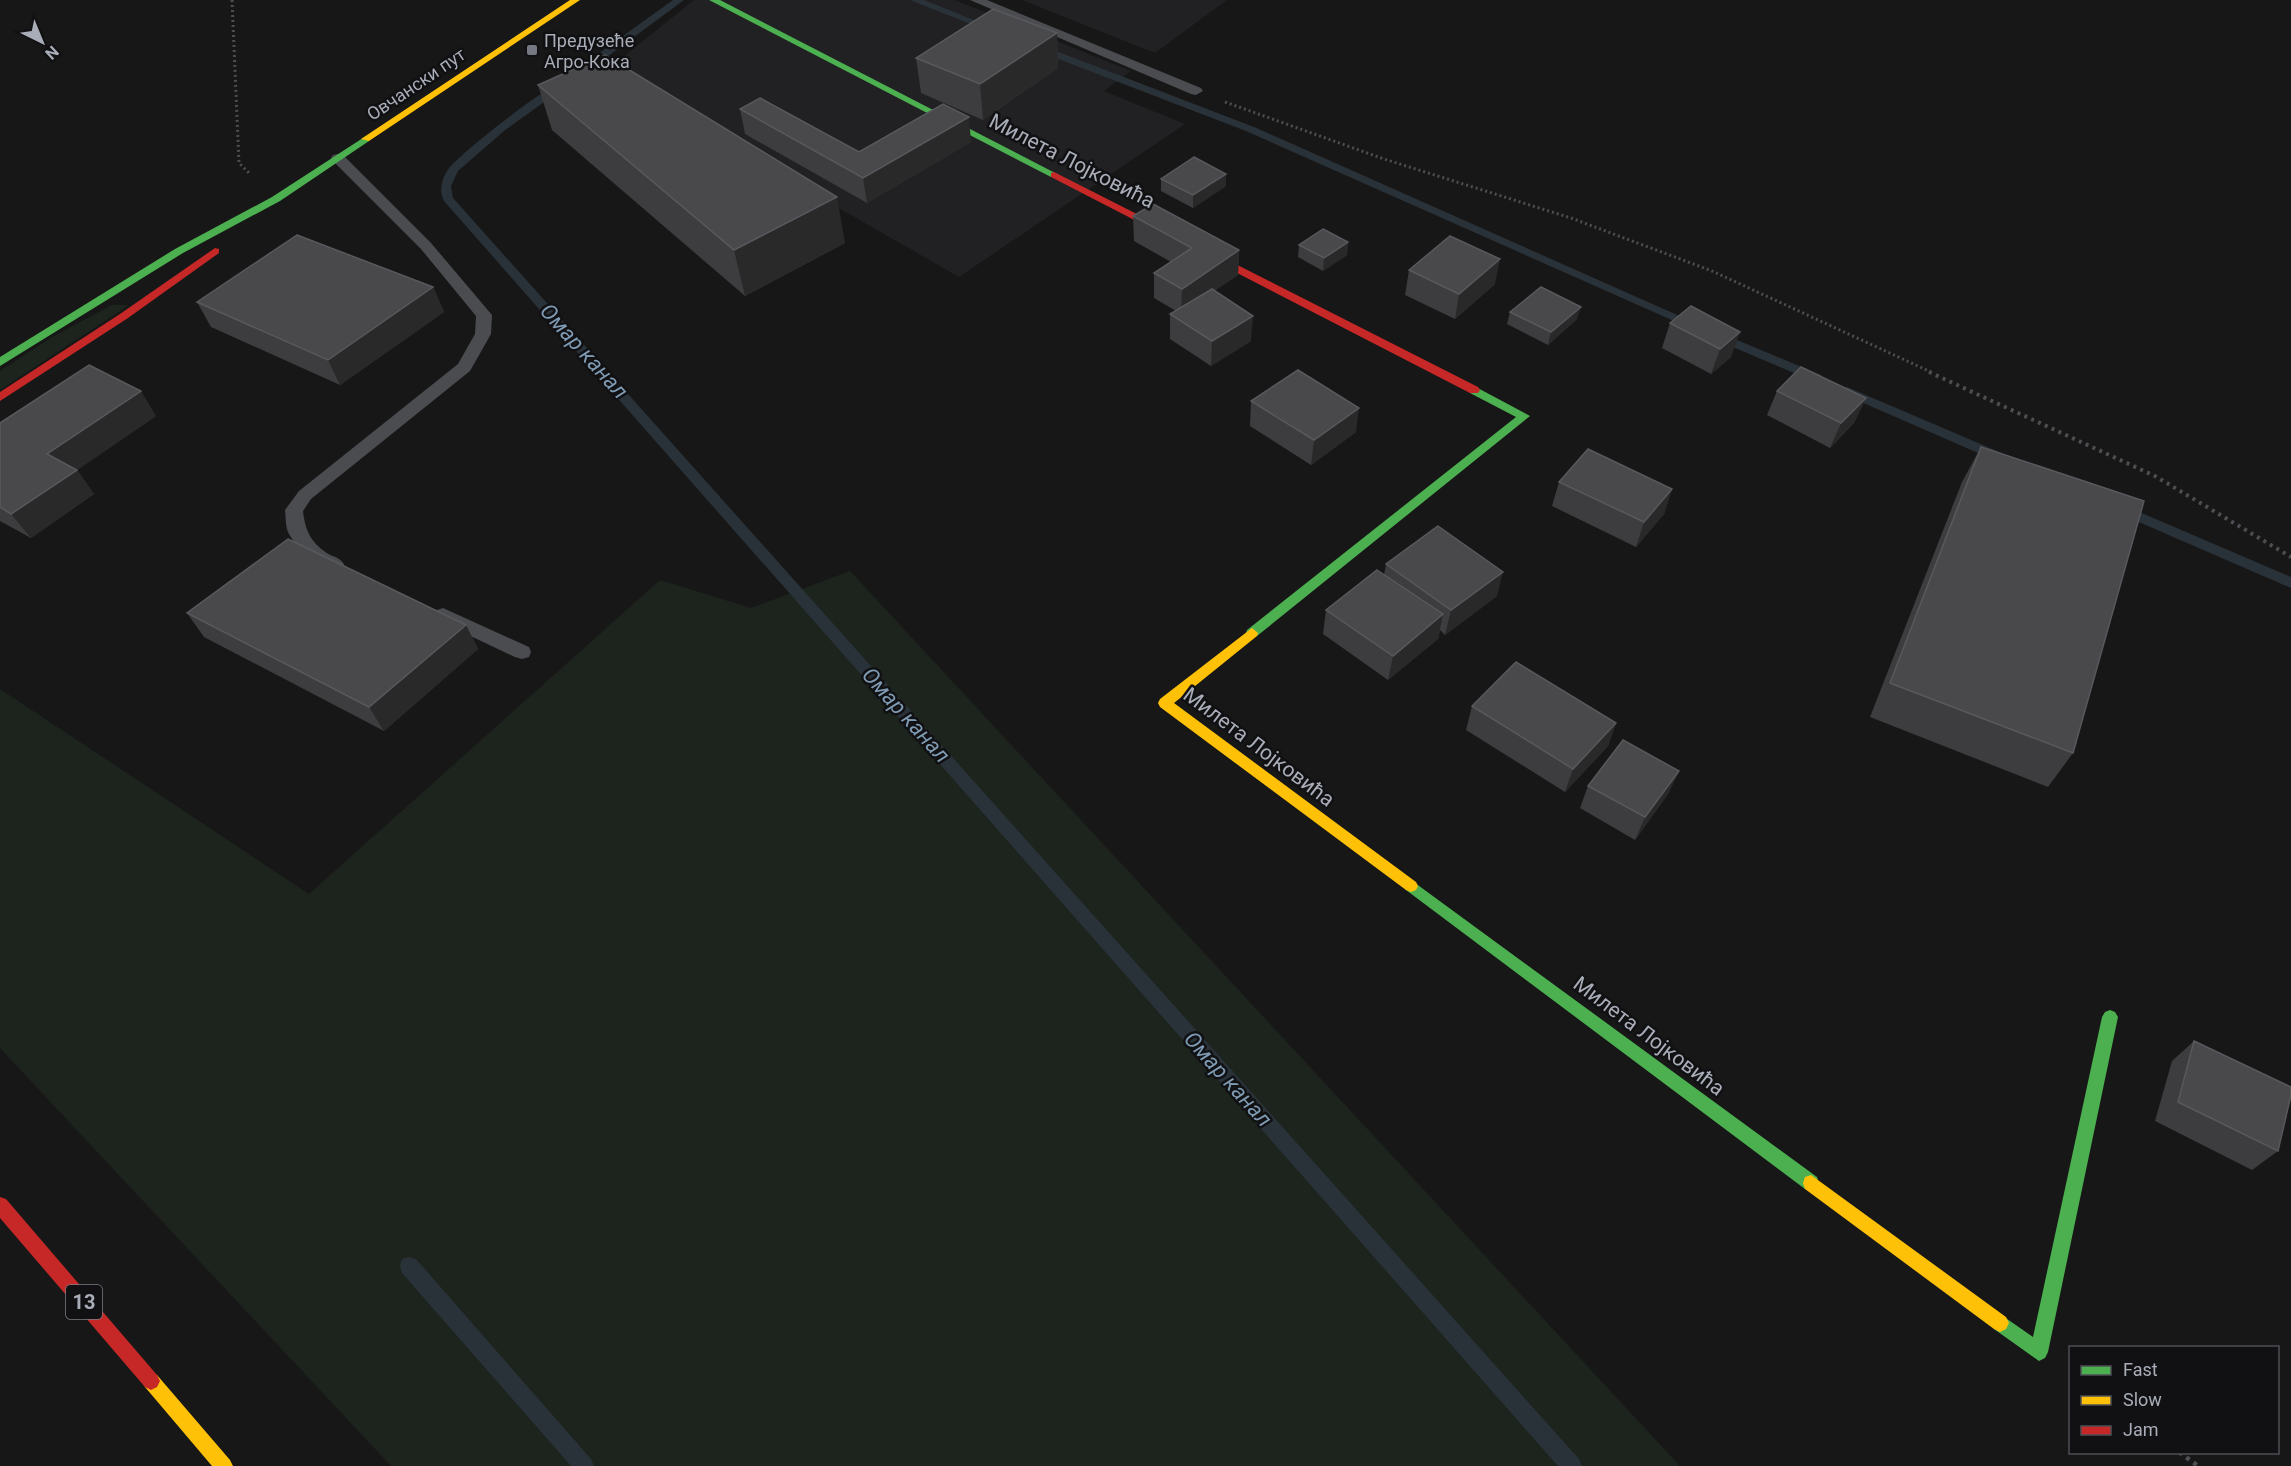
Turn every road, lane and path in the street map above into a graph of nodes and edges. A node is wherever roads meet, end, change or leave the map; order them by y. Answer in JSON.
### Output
{"nodes":[{"id":1,"x":232,"y":0,"type":"edge"},
{"id":2,"x":576,"y":0,"type":"edge"},
{"id":3,"x":713,"y":0,"type":"edge"},
{"id":4,"x":976,"y":0,"type":"edge"},
{"id":5,"x":1196,"y":91,"type":"joint"},
{"id":6,"x":338,"y":158,"type":"junction"},
{"id":7,"x":276,"y":199,"type":"junction"},
{"id":8,"x":0,"y":363,"type":"edge"},
{"id":9,"x":0,"y":397,"type":"edge"},
{"id":10,"x":2291,"y":556,"type":"edge"},
{"id":11,"x":350,"y":571,"type":"edge"},
{"id":12,"x":426,"y":606,"type":"edge"},
{"id":13,"x":522,"y":652,"type":"dead end"},
{"id":14,"x":2110,"y":1017,"type":"dead end"},
{"id":15,"x":0,"y":1205,"type":"edge"},
{"id":16,"x":2182,"y":1454,"type":"edge"},
{"id":17,"x":224,"y":1466,"type":"edge"},
{"id":18,"x":2198,"y":1466,"type":"edge"}],
"edges":[{"from":1,"to":7,"type":"path"},
{"from":2,"to":6,"type":"main road","name":"Овчански пут"},
{"from":3,"to":14,"type":"main road","name":"Милета Лојковића"},
{"from":4,"to":5,"type":"lane"},
{"from":5,"to":10,"type":"path"},
{"from":6,"to":7,"type":"main road","name":"Овчански пут"},
{"from":6,"to":11,"type":"lane"},
{"from":7,"to":8,"type":"main road","name":"Овчански пут"},
{"from":7,"to":9,"type":"main road","name":"Овчански пут"},
{"from":12,"to":13,"type":"lane"},
{"from":15,"to":17,"type":"main road","number":"13"},
{"from":16,"to":18,"type":"path"}]}
